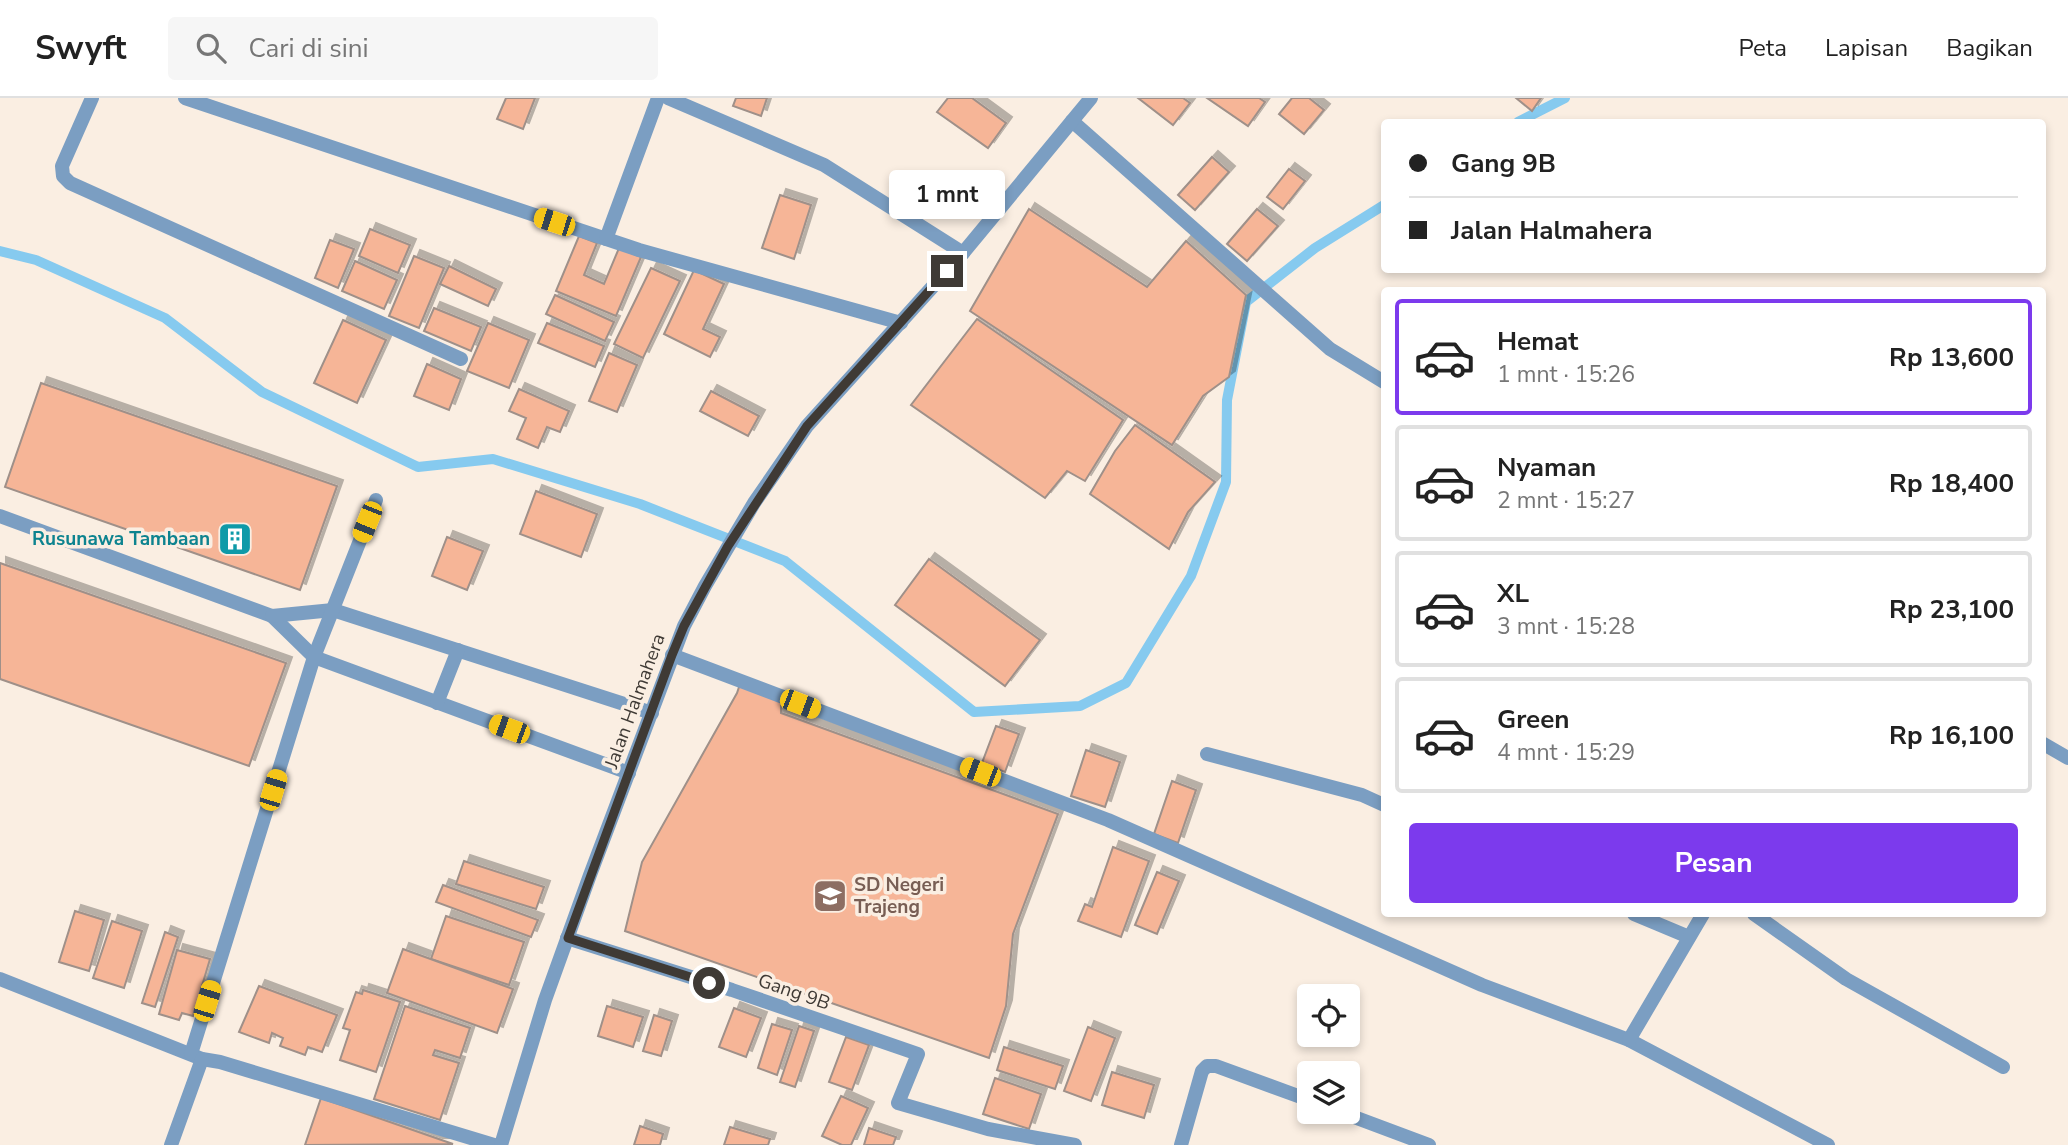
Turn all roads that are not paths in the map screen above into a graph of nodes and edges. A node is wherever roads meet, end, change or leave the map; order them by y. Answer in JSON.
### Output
{"nodes":[{"id":1,"x":92,"y":98,"type":"edge"},
{"id":2,"x":185,"y":98,"type":"edge"},
{"id":3,"x":658,"y":98,"type":"edge"},
{"id":4,"x":668,"y":98,"type":"edge"},
{"id":5,"x":1091,"y":98,"type":"edge"},
{"id":6,"x":1072,"y":121,"type":"junction"},
{"id":7,"x":606,"y":239,"type":"junction"},
{"id":8,"x":963,"y":253,"type":"junction"},
{"id":9,"x":901,"y":323,"type":"junction"},
{"id":10,"x":461,"y":359,"type":"dead end"},
{"id":11,"x":1381,"y":380,"type":"edge"},
{"id":12,"x":376,"y":500,"type":"dead end"},
{"id":13,"x":0,"y":516,"type":"edge"},
{"id":14,"x":332,"y":610,"type":"junction"},
{"id":15,"x":272,"y":616,"type":"junction"},
{"id":16,"x":457,"y":650,"type":"junction"},
{"id":17,"x":672,"y":655,"type":"junction"},
{"id":18,"x":314,"y":657,"type":"junction"},
{"id":19,"x":437,"y":702,"type":"junction"},
{"id":20,"x":652,"y":713,"type":"junction"},
{"id":21,"x":2046,"y":745,"type":"edge"},
{"id":22,"x":1208,"y":754,"type":"dead end"},
{"id":23,"x":2068,"y":758,"type":"edge"},
{"id":24,"x":629,"y":773,"type":"junction"},
{"id":25,"x":1381,"y":804,"type":"edge"},
{"id":26,"x":1641,"y":917,"type":"edge"},
{"id":27,"x":1701,"y":917,"type":"edge"},
{"id":28,"x":1758,"y":917,"type":"edge"},
{"id":29,"x":1689,"y":937,"type":"junction"},
{"id":30,"x":568,"y":938,"type":"junction"},
{"id":31,"x":0,"y":979,"type":"edge"},
{"id":32,"x":1629,"y":1040,"type":"junction"},
{"id":33,"x":196,"y":1056,"type":"junction"},
{"id":34,"x":2003,"y":1067,"type":"dead end"},
{"id":35,"x":1297,"y":1096,"type":"edge"},
{"id":36,"x":1360,"y":1119,"type":"edge"},
{"id":37,"x":171,"y":1145,"type":"edge"},
{"id":38,"x":494,"y":1145,"type":"edge"},
{"id":39,"x":501,"y":1145,"type":"edge"},
{"id":40,"x":1075,"y":1145,"type":"edge"},
{"id":41,"x":1181,"y":1145,"type":"edge"},
{"id":42,"x":1429,"y":1145,"type":"edge"},
{"id":43,"x":1828,"y":1145,"type":"edge"}],
"edges":[{"from":1,"to":10,"type":"street"},
{"from":2,"to":7,"type":"street"},
{"from":3,"to":7,"type":"street"},
{"from":4,"to":8,"type":"street"},
{"from":5,"to":6,"type":"street","name":"Jalan Halmahera"},
{"from":6,"to":8,"type":"street","name":"Jalan Halmahera"},
{"from":6,"to":11,"type":"street"},
{"from":7,"to":9,"type":"street"},
{"from":8,"to":9,"type":"street","name":"Jalan Halmahera"},
{"from":9,"to":17,"type":"street","name":"Jalan Halmahera"},
{"from":12,"to":14,"type":"street"},
{"from":13,"to":15,"type":"street"},
{"from":14,"to":15,"type":"street"},
{"from":14,"to":16,"type":"street"},
{"from":14,"to":18,"type":"street"},
{"from":15,"to":18,"type":"street"},
{"from":16,"to":19,"type":"street"},
{"from":16,"to":20,"type":"street"},
{"from":17,"to":20,"type":"street","name":"Jalan Halmahera"},
{"from":17,"to":32,"type":"street"},
{"from":18,"to":19,"type":"street"},
{"from":18,"to":33,"type":"street"},
{"from":19,"to":24,"type":"street"},
{"from":20,"to":24,"type":"street","name":"Jalan Halmahera"},
{"from":21,"to":23,"type":"street"},
{"from":22,"to":25,"type":"street"},
{"from":24,"to":30,"type":"street","name":"Jalan Halmahera"},
{"from":26,"to":29,"type":"street"},
{"from":27,"to":29,"type":"street"},
{"from":28,"to":34,"type":"street"},
{"from":29,"to":32,"type":"street"},
{"from":30,"to":39,"type":"street","name":"Jalan Halmahera"},
{"from":30,"to":40,"type":"street","name":"Gang 9B"},
{"from":31,"to":33,"type":"street"},
{"from":32,"to":43,"type":"street"},
{"from":33,"to":37,"type":"street"},
{"from":33,"to":38,"type":"street"},
{"from":35,"to":41,"type":"street"},
{"from":36,"to":42,"type":"street"}]}
